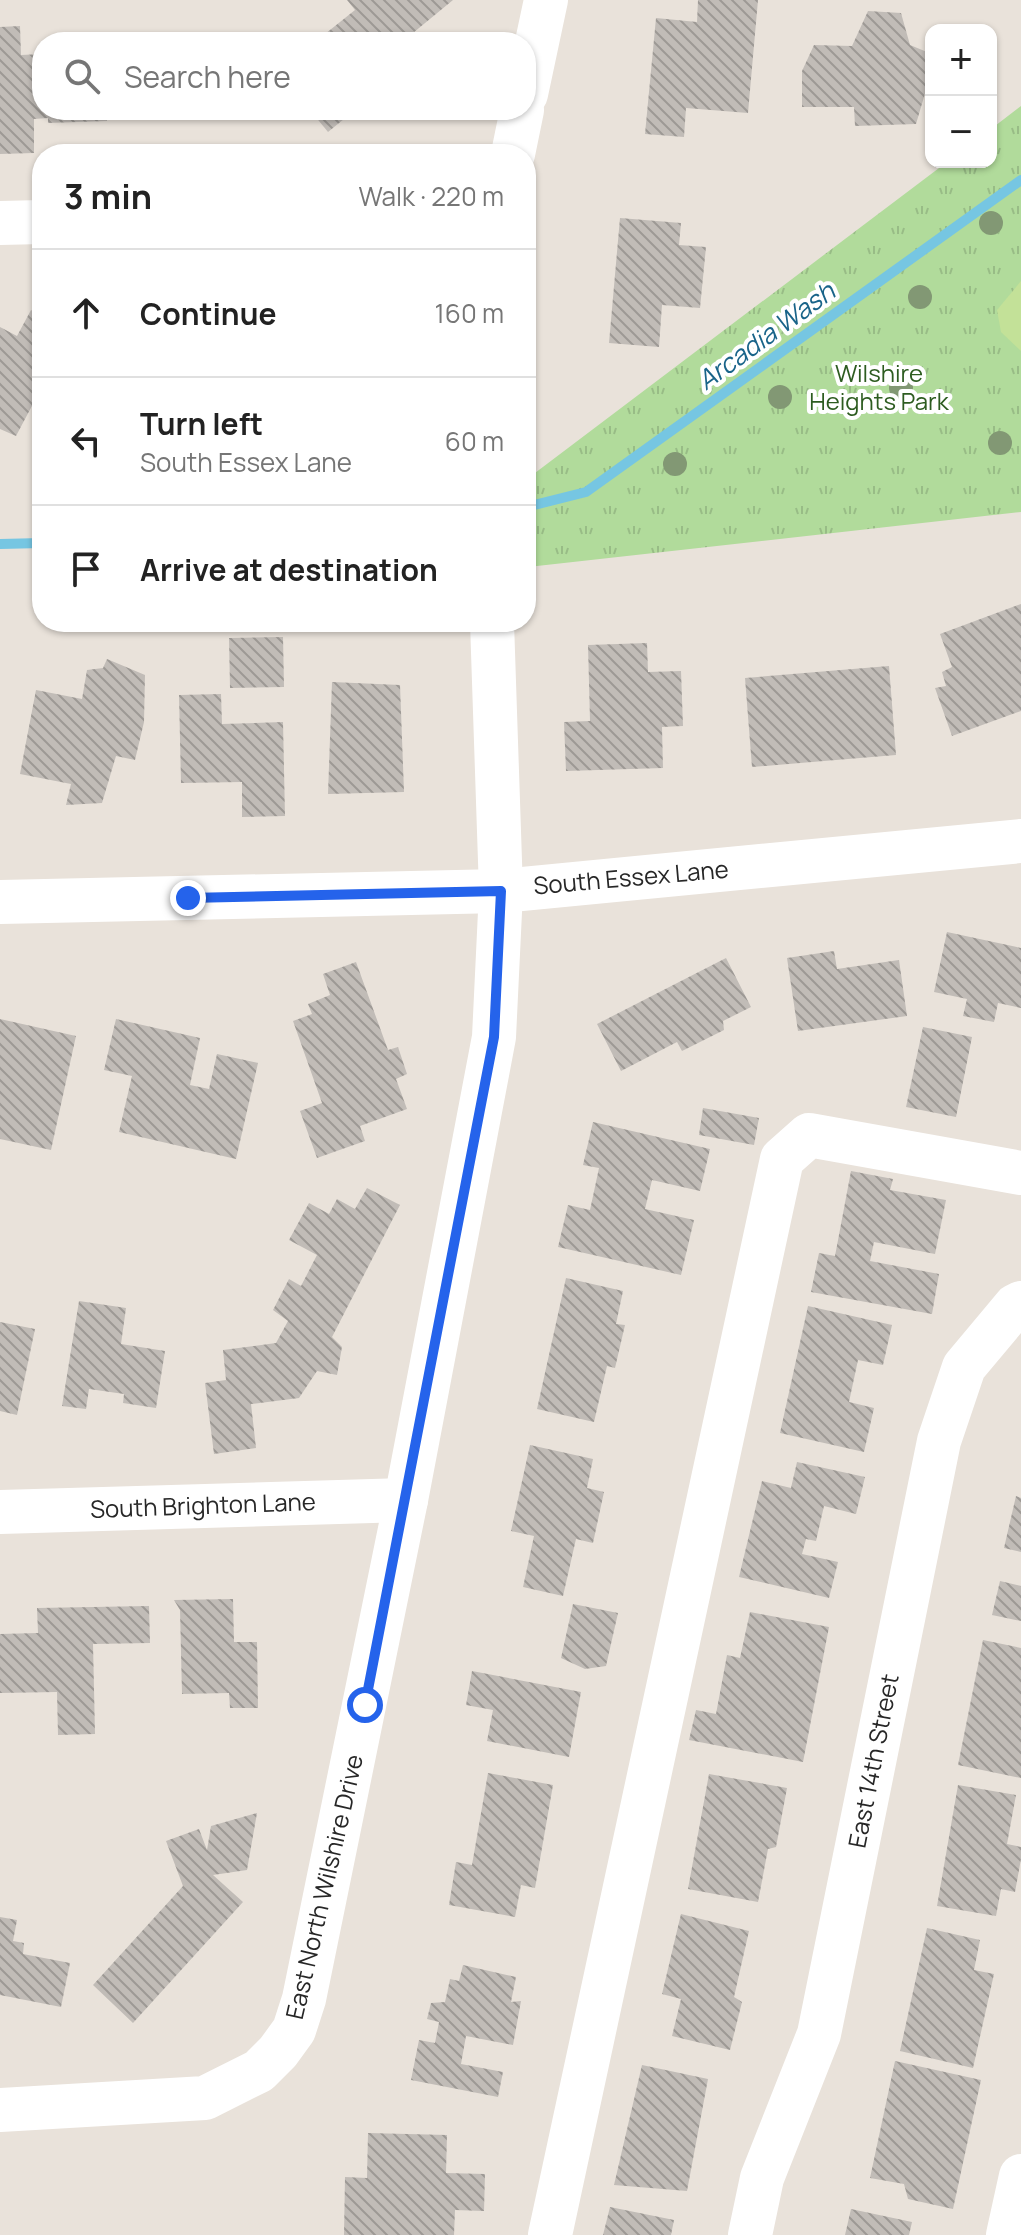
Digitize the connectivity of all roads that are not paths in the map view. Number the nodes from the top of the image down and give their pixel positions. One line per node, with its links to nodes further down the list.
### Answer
1 (546, 0): 2 (street)
2 (536, 47)
3 (520, 120): 4 (street)
4 (515, 144)
5 (32, 222): 6 (street)
6 (0, 223)
7 (492, 632): 9 (street, East North Wilshire Drive)
8 (1021, 841): 9 (street, South Essex Lane)
9 (501, 891): 10 (street, South Essex Lane); 13 (street, East North Wilshire Drive)
10 (0, 902)
11 (1021, 1173): 17 (street)
12 (1021, 1303): 18 (street, East 14th Street)
13 (406, 1500): 14 (street, South Brighton Lane); 15 (street, East North Wilshire Drive)
14 (0, 1512)
15 (0, 2110)
16 (1021, 2176): 19 (street)
17 (550, 2235)
18 (750, 2235)
19 (1008, 2235)

